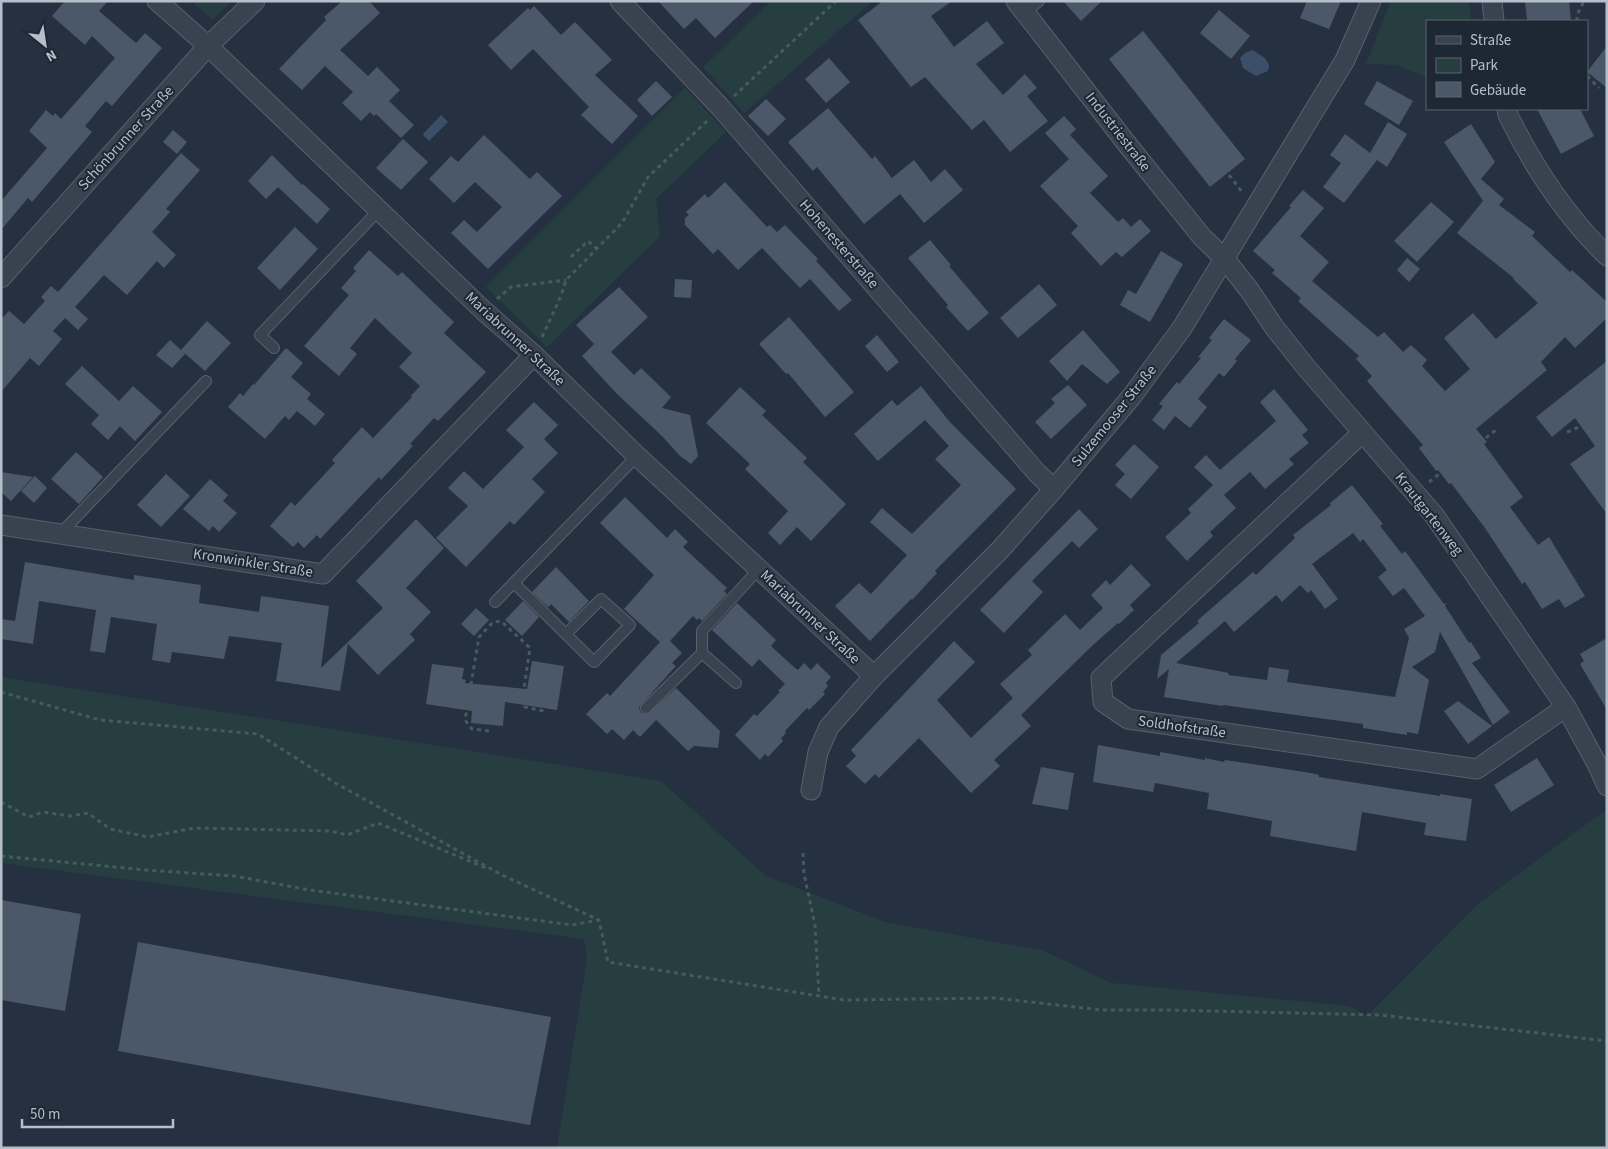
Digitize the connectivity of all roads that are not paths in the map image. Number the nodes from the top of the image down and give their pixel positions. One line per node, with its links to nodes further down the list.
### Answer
1 (157, 1): 8 (street, Mariabrunner Straße)
2 (255, 1): 8 (street, Schönbrunner Straße)
3 (620, 1): 19 (street, Hohenesterstraße)
4 (1371, 1): 12 (street, Sulzemooser Straße)
5 (1492, 1): 7 (street)
6 (1027, 5): 12 (street, Industriestraße)
7 (1494, 20)
8 (208, 46): 10 (street, Mariabrunner Straße); 13 (street, Schönbrunner Straße)
9 (1507, 110): 11 (street)
10 (379, 210): 14 (lane); 15 (street, Mariabrunner Straße)
11 (1607, 256)
12 (1225, 259): 17 (street, Krautgartenweg); 19 (street, Sulzemooser Straße)
13 (1, 278)
14 (274, 348)
15 (534, 354): 18 (street, Mariabrunner Straße); 21 (street, Kronwinkler Straße)
16 (206, 381): 21 (lane)
17 (1362, 432): 29 (street, Krautgartenweg); 29 (street, Soldhofstraße)
18 (637, 456): 22 (street, Mariabrunner Straße); 23 (lane)
19 (1054, 490): 27 (street, Sulzemooser Straße)
20 (1, 525): 21 (street, Kronwinkler Straße)
21 (60, 534)
22 (758, 570): 26 (lane); 27 (street, Mariabrunner Straße)
23 (514, 583): 24 (lane); 25 (lane)
24 (495, 602)
25 (566, 634): 25 (lane)
26 (702, 653): 28 (lane); 30 (lane)
27 (874, 676): 32 (street, Sulzemooser Straße)
28 (736, 683)
29 (1566, 707): 31 (street, Krautgartenweg)
30 (646, 708)
31 (1607, 786)
32 (811, 790)

